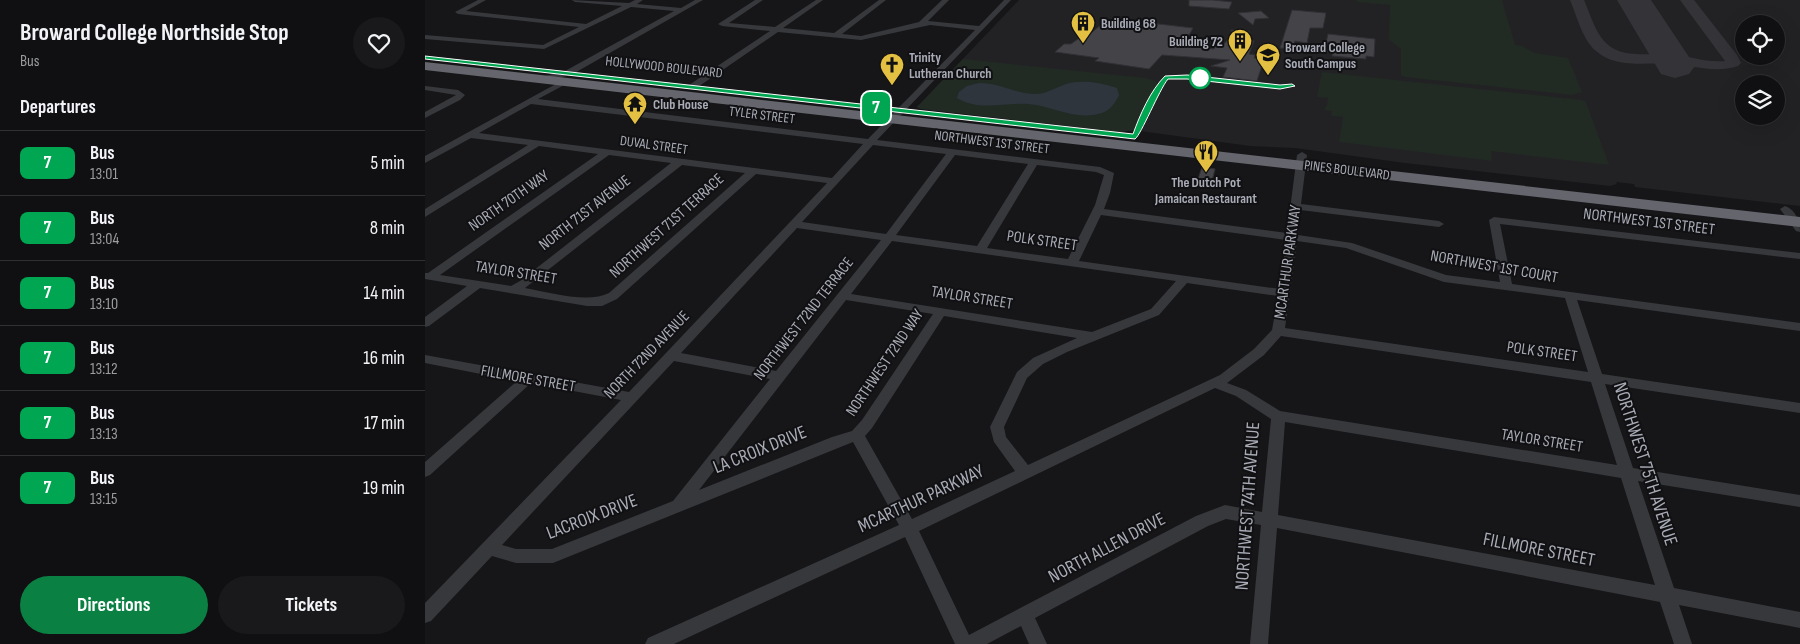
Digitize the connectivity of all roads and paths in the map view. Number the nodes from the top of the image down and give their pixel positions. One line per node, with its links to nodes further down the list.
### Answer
1 (483, 0): 13 (street)
2 (575, 0): 10 (street)
3 (640, 0): 10 (street)
4 (700, 0): 11 (street)
5 (760, 0): 15 (street)
6 (820, 0): 15 (street)
7 (883, 0): 17 (street)
8 (946, 0): 12 (street)
9 (1008, 0): 14 (street, NORTH 72ND AVENUE)
10 (630, 5): 11 (street); 13 (street)
11 (682, 10): 20 (street)
12 (921, 24): 14 (street); 17 (street)
13 (589, 26): 16 (street)
14 (981, 28): 26 (street, NORTH 72ND AVENUE)
15 (774, 31): 17 (street); 21 (street)
16 (425, 36)
17 (835, 36)
18 (425, 58): 20 (highway, HOLLYWOOD BOULEVARD)
19 (425, 66): 20 (highway, HOLLYWOOD BOULEVARD)
20 (567, 77): 21 (highway, HOLLYWOOD BOULEVARD); 24 (highway, HOLLYWOOD BOULEVARD); 25 (street)
21 (692, 87): 23 (highway, HOLLYWOOD BOULEVARD)
22 (425, 88): 27 (street)
23 (733, 91): 24 (highway); 26 (highway, HOLLYWOOD BOULEVARD)
24 (668, 93): 26 (highway, HOLLYWOOD BOULEVARD)
25 (530, 101): 28 (street); 30 (street, TYLER STREET)
26 (897, 114): 29 (highway, PINES BOULEVARD); 30 (street, NORTH 72ND AVENUE); 32 (highway, PINES BOULEVARD)
27 (425, 115)
28 (470, 135): 31 (street, DUVAL STREET); 35 (street)
29 (1135, 136): 32 (highway); 36 (highway, PINES BOULEVARD)
30 (871, 142): 34 (street, NORTHWEST 1ST STREET); 40 (street, NORTH 72ND AVENUE)
31 (538, 144): 33 (street, DUVAL STREET); 43 (street)
32 (1118, 144): 36 (highway, PINES BOULEVARD)
33 (607, 152): 37 (street, DUVAL STREET); 52 (street, NORTH 70TH WAY)
34 (952, 152): 38 (street, NORTHWEST 1ST STREET); 48 (street, NORTHWEST 72ND TERRACE)
35 (425, 160)
36 (1301, 160): 41 (street, MCARTHUR PARKWAY); 44 (highway, PINES BOULEVARD)
37 (679, 162): 39 (street, DUVAL STREET); 56 (street, NORTH 71ST AVENUE)
38 (1034, 162): 42 (street, NORTHWEST 1ST STREET); 49 (street)
39 (751, 172): 40 (street, DUVAL STREET); 60 (street, NORTHWEST 71ST TERRACE)
40 (835, 181): 45 (street, NORTH 72ND AVENUE)
41 (1295, 206): 46 (street); 47 (street, MCARTHUR PARKWAY)
42 (1096, 211): 47 (street, NORTHWEST 1ST COURT); 51 (street)
43 (425, 214)
44 (1796, 219)
45 (794, 224): 48 (street, POLK STREET); 66 (street, NORTH 72ND AVENUE)
46 (1439, 224)
47 (1292, 236): 55 (street, NORTHWEST 1ST COURT); 57 (street, MCARTHUR PARKWAY)
48 (889, 237): 49 (street, POLK STREET); 58 (street, NORTHWEST 72ND TERRACE)
49 (980, 250): 51 (street, POLK STREET)
50 (1800, 256): 55 (street, NORTHWEST 1ST STREET)
51 (1072, 263): 53 (street, POLK STREET)
52 (427, 276): 54 (street, TAYLOR STREET)
53 (1184, 279): 57 (street, POLK STREET); 65 (street)
54 (478, 284): 56 (street, TAYLOR STREET); 62 (street)
55 (1507, 287): 59 (street, NORTHWEST 1ST COURT)
56 (512, 290): 60 (street, TAYLOR STREET)
57 (1285, 293): 64 (street, MCARTHUR PARKWAY)
58 (843, 296): 61 (street, TAYLOR STREET); 69 (street, NORTHWEST 72ND TERRACE)
59 (1570, 296): 63 (street, NORTHWEST 1ST COURT); 70 (street, NORTHWEST 75TH AVENUE)
60 (602, 302)
61 (941, 311): 65 (street, TAYLOR STREET); 77 (street, NORTHWEST 72ND WAY)
62 (425, 323)
63 (1800, 327)
64 (1278, 331): 67 (street, MCARTHUR PARKWAY); 70 (street, POLK STREET)
65 (1095, 337): 80 (street)
66 (671, 356): 69 (street); 74 (street, NORTH 72ND AVENUE)
67 (1251, 358): 72 (street, MCARTHUR PARKWAY); 73 (street, MCARTHUR PARKWAY)
68 (427, 361): 71 (street, FILLMORE STREET)
69 (779, 376): 82 (street, NORTHWEST 72ND TERRACE)
70 (1596, 378): 75 (street, POLK STREET); 79 (street, NORTHWEST 75TH AVENUE)
71 (527, 379): 74 (street, FILLMORE STREET); 78 (street)
72 (1213, 385): 73 (street, NORTHWEST 74TH AVENUE); 80 (street, MCARTHUR PARKWAY)
73 (1238, 385): 76 (street, NORTHWEST 74TH AVENUE)
74 (631, 397): 85 (street, NORTH 72ND AVENUE)
75 (1800, 408)
76 (1278, 416): 79 (street, TAYLOR STREET); 83 (street, NORTHWEST 74TH AVENUE)
77 (857, 435): 82 (street, LA CROIX DRIVE); 84 (street)
78 (425, 471)
79 (1627, 472): 81 (street, TAYLOR STREET); 86 (street, NORTHWEST 75TH AVENUE)
80 (1025, 473): 84 (street, MCARTHUR PARKWAY)
81 (1800, 501)
82 (679, 504): 85 (street, LACROIX DRIVE)
83 (1271, 520): 86 (street, FILLMORE STREET); 88 (street, NORTH ALLEN DRIVE); 94 (street, NORTHWEST 74TH AVENUE)
84 (909, 528): 90 (street, MCARTHUR PARKWAY); 91 (street)
85 (489, 548): 87 (street, NORTH 72ND AVENUE)
86 (1667, 595): 89 (street, FILLMORE STREET); 95 (street, NORTHWEST 75TH AVENUE)
87 (425, 615)
88 (1025, 616): 92 (street, NORTH ALLEN DRIVE); 93 (street)
89 (1800, 620)
90 (654, 644)
91 (964, 644)
92 (969, 644)
93 (1038, 644)
94 (1259, 644)
95 (1683, 644)

